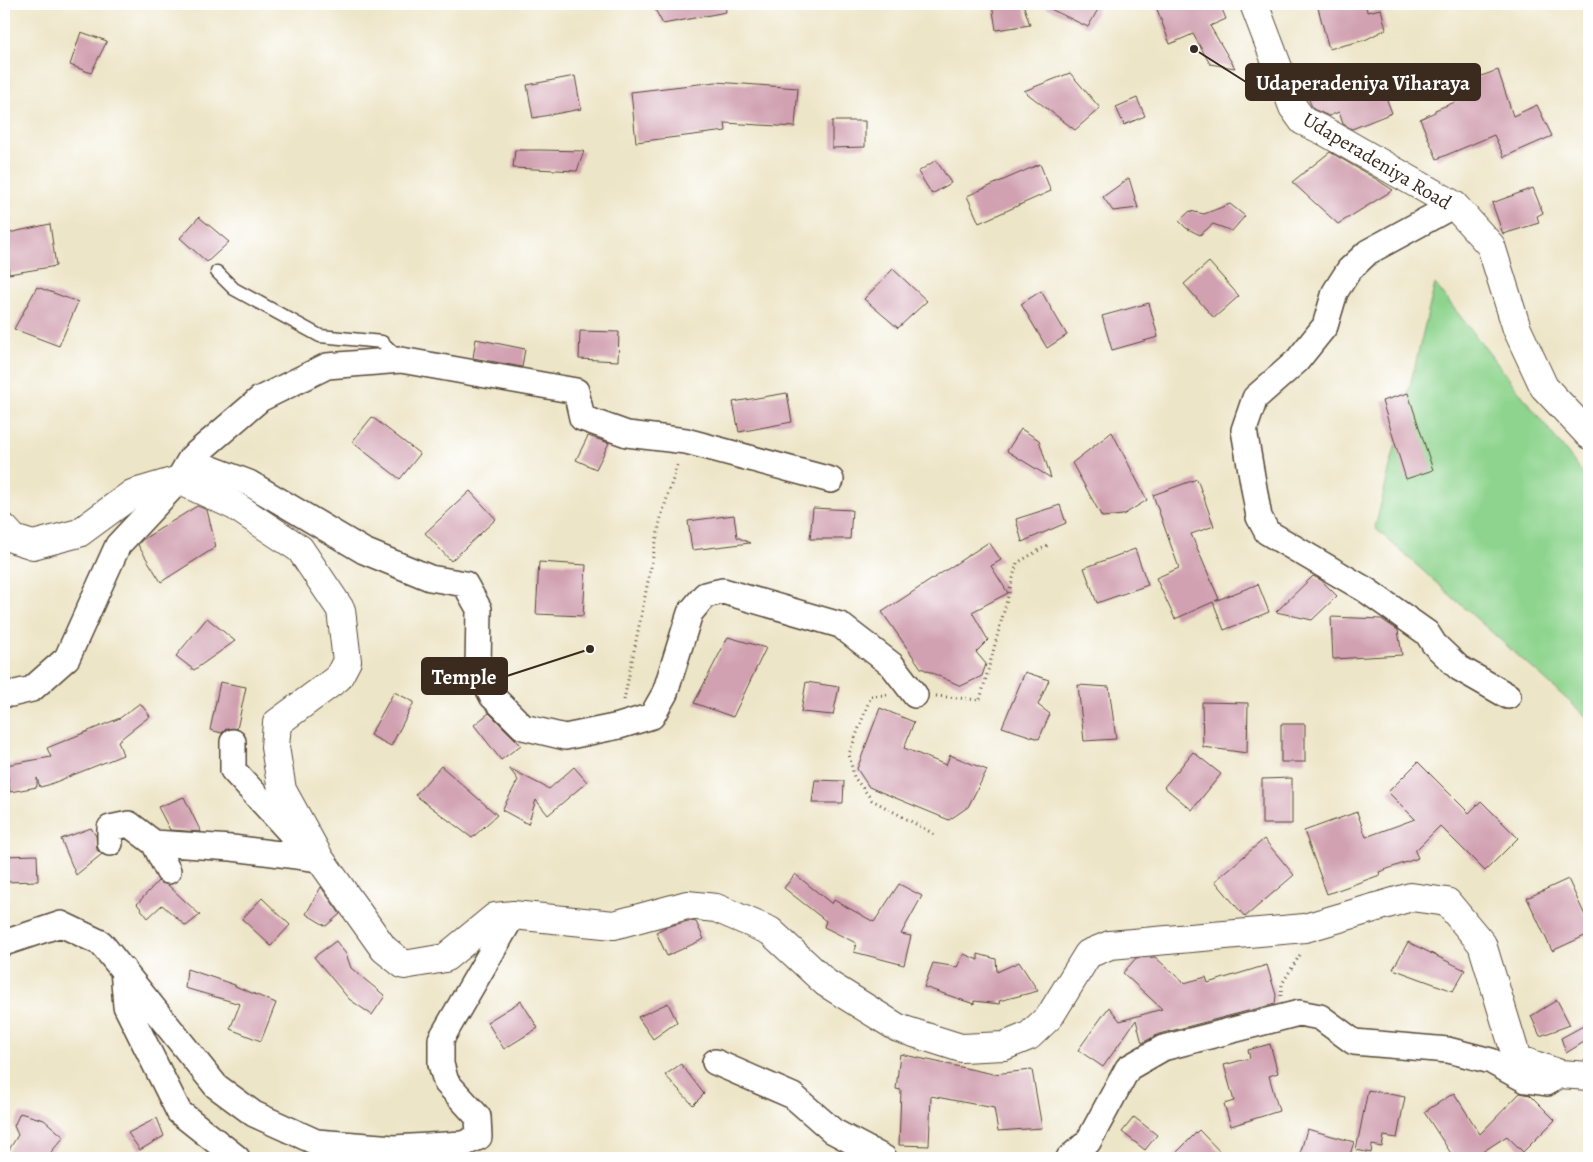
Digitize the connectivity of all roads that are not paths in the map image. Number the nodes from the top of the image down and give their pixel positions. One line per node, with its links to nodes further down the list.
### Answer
1 (1254, 4): 2 (street, Udaperadeniya Road)
2 (1454, 205): 5 (street, Udaperadeniya Road); 11 (street)
3 (217, 272): 4 (lane)
4 (401, 360): 6 (street); 7 (street)
5 (1589, 436)
6 (179, 480): 8 (street); 9 (street); 10 (street); 15 (street)
7 (831, 480)
8 (4, 528)
9 (4, 693)
10 (915, 695)
11 (1508, 696)
12 (234, 742): 15 (street)
13 (110, 843): 14 (street)
14 (154, 843): 15 (street); 16 (street)
15 (317, 859): 17 (street)
16 (168, 871)
17 (514, 915): 19 (street); 21 (street)
18 (4, 943): 19 (street)
19 (122, 969): 23 (street)
20 (715, 1062): 24 (street)
21 (1560, 1074): 22 (street); 25 (street)
22 (1589, 1076)
23 (237, 1158)
24 (884, 1158)
25 (1069, 1158)

